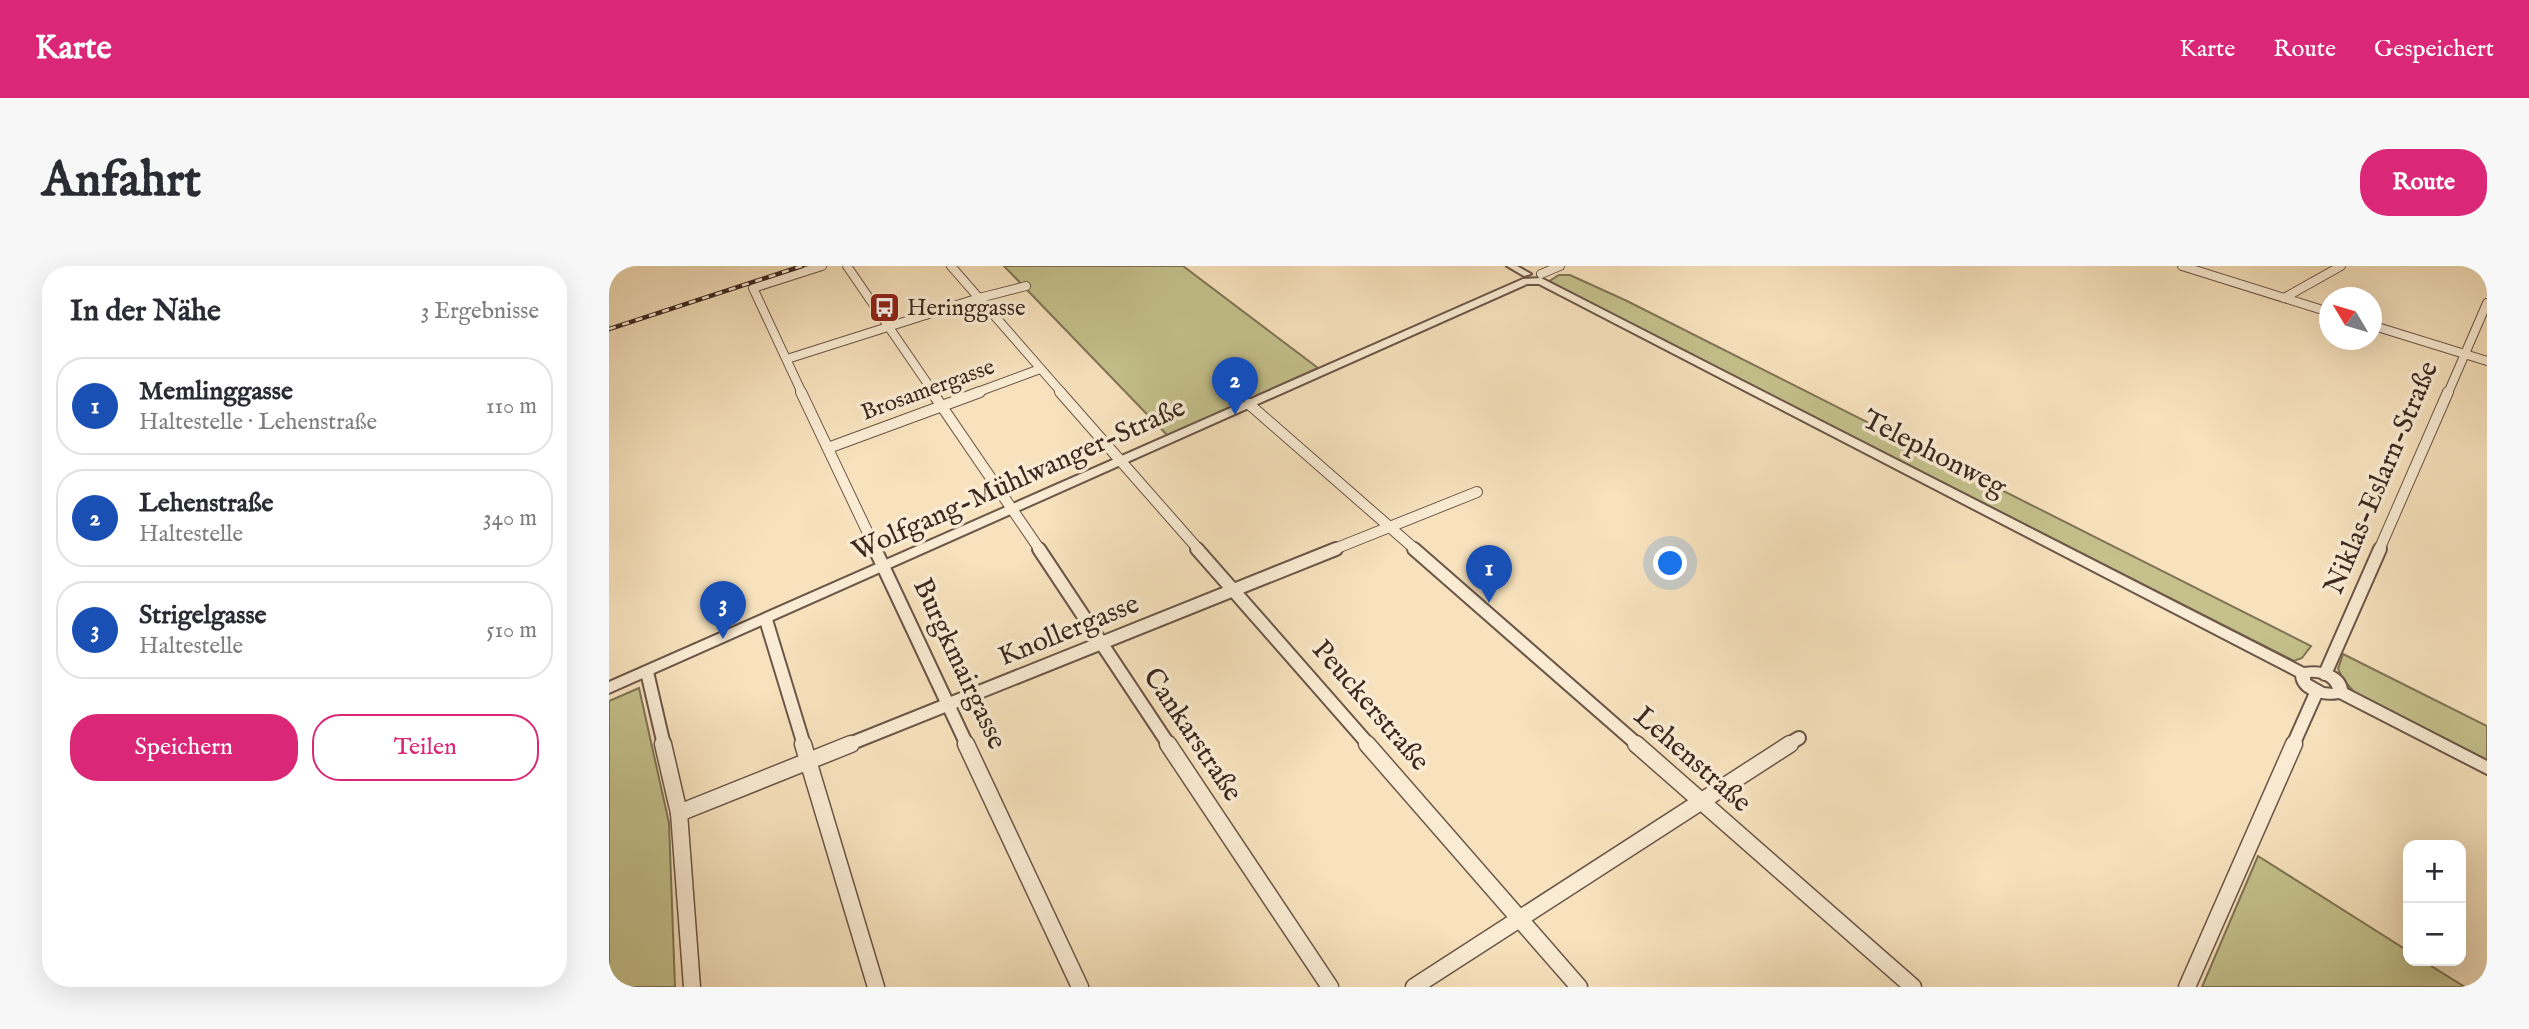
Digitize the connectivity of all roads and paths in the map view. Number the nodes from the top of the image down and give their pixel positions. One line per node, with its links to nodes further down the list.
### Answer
1 (822, 266): 18 (street, Burgkmairgasse)
2 (847, 266): 15 (street, Cankarstraße)
3 (951, 266): 11 (street, Peuckerstraße)
4 (1511, 266): 8 (street)
5 (1560, 266): 9 (street)
6 (2182, 266): 12 (street)
7 (2341, 266): 12 (street)
8 (1526, 278): 9 (street); 21 (street, Wolfgang-Mühlwanger-Straße)
9 (1541, 278): 33 (street, Telephonweg)
10 (1026, 286): 11 (street)
11 (979, 298): 15 (street); 20 (street, Peuckerstraße)
12 (2284, 298): 14 (street)
13 (2487, 303): 17 (street, Niklas-Eslarn-Straße)
14 (2319, 309)
15 (888, 327): 18 (street); 22 (street, Cankarstraße)
16 (2382, 328): 17 (street)
17 (2464, 354): 19 (street); 34 (street, Niklas-Eslarn-Straße)
18 (786, 359): 23 (street, Burgkmairgasse)
19 (2487, 361)
20 (1041, 369): 22 (street, Brosamergasse); 24 (street, Peuckerstraße)
21 (1248, 404): 24 (street, Wolfgang-Mühlwanger-Straße); 27 (street, Lehenstraße)
22 (941, 406): 23 (street, Brosamergasse); 26 (street, Cankarstraße)
23 (828, 448): 28 (street, Burgkmairgasse)
24 (1119, 462): 26 (street, Wolfgang-Mühlwanger-Straße); 29 (street, Peuckerstraße)
25 (1477, 492): 27 (street, Knollergasse)
26 (1013, 510): 28 (street, Wolfgang-Mühlwanger-Straße); 31 (street, Cankarstraße)
27 (1391, 528): 29 (street, Knollergasse); 42 (street, Lehenstraße)
28 (885, 567): 30 (street, Wolfgang-Mühlwanger-Straße); 38 (street, Burgkmairgasse)
29 (1234, 591): 31 (street, Knollergasse); 44 (street, Peuckerstraße)
30 (766, 620): 32 (street, Wolfgang-Mühlwanger-Straße); 40 (street)
31 (1102, 644): 38 (street, Knollergasse); 48 (street, Cankarstraße)
32 (647, 672): 35 (street, Wolfgang-Mühlwanger-Straße); 43 (street)
33 (2304, 674): 34 (street); 36 (street)
34 (2325, 674): 37 (street)
35 (609, 688)
36 (2317, 691): 37 (street); 52 (street)
37 (2340, 692): 41 (street)
38 (950, 706): 40 (street, Knollergasse); 47 (street, Burgkmairgasse)
39 (1799, 738): 42 (street)
40 (808, 762): 43 (street, Knollergasse); 46 (street)
41 (2487, 768)
42 (1702, 801): 44 (street); 51 (street, Lehenstraße)
43 (679, 813): 45 (street)
44 (1520, 919): 49 (street); 50 (street, Peuckerstraße)
45 (692, 987)
46 (876, 987)
47 (1080, 987)
48 (1330, 987)
49 (1414, 987)
50 (1579, 987)
51 (1913, 987)
52 (2187, 987)

